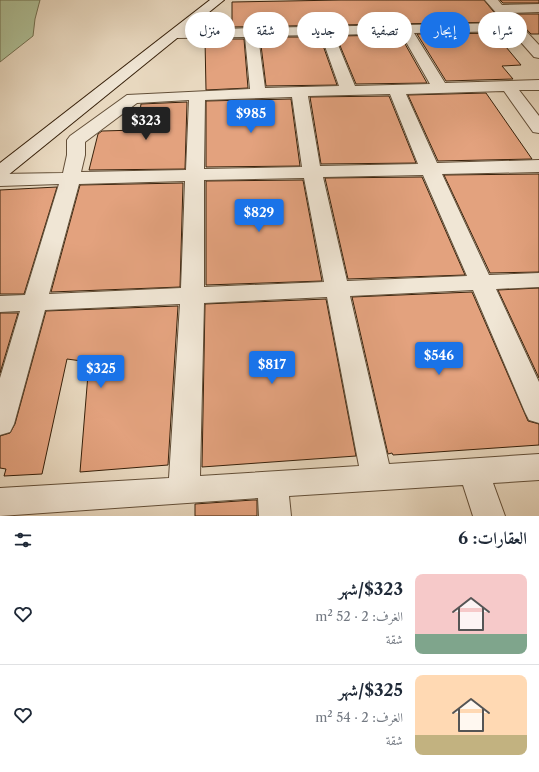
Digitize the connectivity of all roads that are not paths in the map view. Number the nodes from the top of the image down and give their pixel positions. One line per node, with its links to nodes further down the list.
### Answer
1 (218, 0): 7 (street)
2 (495, 5): 3 (street)
3 (539, 8)
4 (478, 28): 5 (street)
5 (412, 29)
6 (243, 32): 7 (street)
7 (177, 34): 24 (street)
8 (532, 40): 12 (street)
9 (412, 41): 15 (street)
10 (253, 48): 19 (street)
11 (333, 48): 17 (street)
12 (539, 54)
13 (539, 86): 14 (street)
14 (509, 87): 15 (street); 21 (street)
15 (440, 88): 16 (street)
16 (396, 89): 17 (street); 23 (street)
17 (349, 91): 18 (street)
18 (299, 92): 19 (street); 25 (street)
19 (258, 93): 20 (street)
20 (197, 95): 26 (street); 27 (street)
21 (539, 128)
22 (539, 166): 23 (street)
23 (430, 169): 25 (street); 30 (street)
24 (0, 172)
25 (312, 172): 26 (street); 31 (street)
26 (195, 174): 27 (street); 32 (street)
27 (71, 177): 28 (street); 33 (street)
28 (0, 180)
29 (539, 280): 30 (street)
30 (481, 283): 31 (street); 35 (street)
31 (336, 288): 32 (street); 39 (street)
32 (192, 296): 33 (street); 41 (street)
33 (35, 303): 34 (street); 36 (street)
34 (0, 304)
35 (539, 412)
36 (0, 424)
37 (539, 467): 38 (street)
38 (474, 471): 39 (street); 45 (street)
39 (377, 478): 40 (street)
40 (272, 486): 41 (street); 44 (street)
41 (184, 490): 43 (street)
42 (0, 502): 43 (street)
43 (46, 508)
44 (275, 516)
45 (489, 516)

